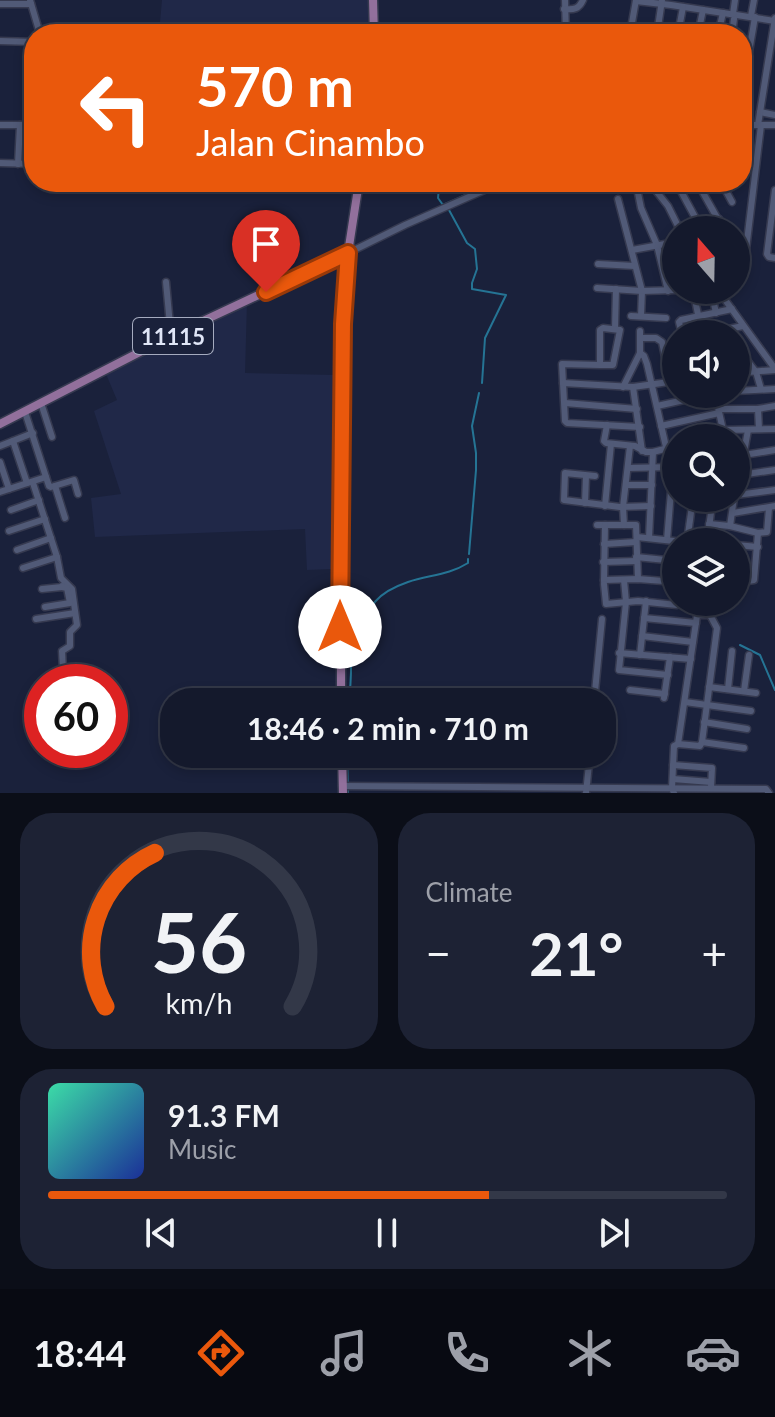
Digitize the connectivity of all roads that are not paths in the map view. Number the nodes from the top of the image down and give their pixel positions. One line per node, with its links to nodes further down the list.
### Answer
1 (373, 0): 20 (main road)
2 (565, 0): 12 (street)
3 (583, 0): 12 (street)
4 (713, 0): 14 (street)
5 (735, 0): 16 (street)
6 (754, 0): 17 (street)
7 (636, 1): 9 (street); 22 (street)
8 (30, 2): 10 (street); 19 (street)
9 (662, 2): 11 (street); 23 (street)
10 (0, 4)
11 (683, 7): 13 (street); 24 (street)
12 (564, 9): 21 (street)
13 (702, 11): 14 (street); 25 (street)
14 (711, 11): 15 (street)
15 (723, 13): 16 (street); 26 (street)
16 (733, 16): 17 (street); 27 (street)
17 (753, 17): 18 (street); 28 (street)
18 (775, 19): 29 (street)
19 (37, 24)
20 (374, 24)
21 (565, 24)
22 (632, 24)
23 (659, 24)
24 (680, 24)
25 (700, 24)
26 (720, 24)
27 (733, 24)
28 (752, 25)
29 (774, 32): 32 (street)
30 (0, 41): 31 (street)
31 (24, 42)
32 (772, 55): 33 (street)
33 (766, 75): 34 (street); 35 (street)
34 (775, 77)
35 (760, 112): 36 (street); 40 (street)
36 (775, 115)
37 (0, 125): 38 (street)
38 (20, 125): 39 (street); 44 (street)
39 (24, 125)
40 (760, 125): 41 (street); 42 (street); 60 (street)
41 (775, 125)
42 (752, 126)
43 (0, 163): 44 (street)
44 (18, 164): 45 (street)
45 (24, 164)
46 (775, 190): 55 (street)
47 (357, 192): 65 (main road)
48 (480, 192): 65 (street)
49 (657, 192): 57 (street)
50 (682, 192): 58 (street)
51 (703, 192): 59 (street)
52 (728, 192): 56 (street)
53 (638, 193): 63 (street)
54 (618, 199): 64 (street)
55 (774, 200): 61 (street)
56 (732, 202)
57 (673, 216)
58 (695, 216)
59 (717, 216)
60 (750, 216)
61 (773, 228): 66 (street)
62 (662, 244): 63 (street)
63 (657, 245): 64 (street); 67 (street)
64 (632, 250): 69 (street)
65 (348, 253): 89 (main road, 11115); 220 (main road)
66 (775, 258)
67 (662, 260)
68 (598, 264): 69 (street)
69 (635, 266): 74 (street)
70 (166, 282): 89 (street)
71 (597, 288): 72 (street)
72 (616, 289): 74 (street); 87 (street)
73 (662, 290): 74 (street)
74 (642, 291): 81 (street)
75 (696, 304): 82 (street)
76 (714, 304): 79 (street)
77 (728, 304): 78 (street)
78 (732, 309): 79 (street); 86 (street)
79 (716, 313): 82 (street)
80 (631, 316): 81 (street)
81 (641, 316): 83 (street)
82 (698, 316): 84 (street); 85 (street)
83 (666, 318)
84 (684, 320)
85 (699, 320)
86 (739, 320)
87 (615, 328): 93 (street); 93 (street)
88 (750, 335): 95 (street)
89 (171, 336): 107 (main road, 11115)
90 (662, 342): 91 (street)
91 (640, 353): 101 (street); 102 (street)
92 (574, 364): 93 (street); 98 (street); 99 (street)
93 (600, 365)
94 (750, 365): 97 (street)
95 (775, 369): 97 (street)
96 (750, 372): 97 (street)
97 (756, 372): 104 (street)
98 (563, 383): 99 (street); 108 (street)
99 (573, 384): 102 (street)
100 (662, 384): 101 (street)
101 (651, 385): 103 (street); 110 (street)
102 (623, 387): 103 (street)
103 (633, 387): 113 (street)
104 (761, 389): 105 (street); 106 (street)
105 (775, 389)
106 (750, 390)
107 (41, 403): 116 (main road, 11115); 127 (street)
108 (565, 403): 113 (street); 119 (street)
109 (662, 405): 110 (street)
110 (657, 406): 120 (street)
111 (775, 406): 114 (street)
112 (718, 408): 115 (street)
113 (637, 409): 121 (street)
114 (758, 409): 115 (street); 122 (street)
115 (719, 411): 118 (street); 120 (street)
116 (25, 412): 117 (main road, 11115); 126 (street)
117 (0, 424)
118 (721, 424)
119 (607, 425): 121 (street); 129 (street)
120 (661, 426): 124 (street)
121 (640, 427): 134 (street)
122 (759, 429): 123 (street); 125 (street)
123 (775, 429)
124 (662, 430)
125 (750, 430)
126 (33, 433): 128 (street); 147 (street)
127 (52, 437)
128 (13, 441): 130 (street); 148 (street)
129 (611, 444): 131 (street); 159 (street)
130 (0, 446)
131 (630, 446): 134 (street); 138 (street)
132 (662, 449): 135 (street)
133 (775, 450): 136 (street)
134 (642, 451): 135 (street)
135 (653, 452): 139 (street)
136 (750, 454)
137 (0, 462): 152 (street)
138 (628, 468): 139 (street); 149 (street)
139 (653, 468): 140 (street); 150 (street)
140 (662, 468)
141 (775, 470): 144 (street)
142 (555, 473): 143 (street)
143 (565, 473): 145 (street); 158 (street)
144 (750, 474)
145 (586, 476): 146 (street); 158 (street)
146 (595, 476)
147 (46, 477): 148 (street); 151 (street)
148 (30, 483): 152 (street); 157 (street)
149 (626, 485): 150 (street); 161 (street)
150 (652, 485): 160 (street)
151 (55, 486): 155 (street); 166 (street)
152 (9, 489): 154 (street)
153 (775, 490): 156 (street)
154 (0, 492)
155 (78, 494)
156 (750, 494)
157 (39, 500): 163 (street); 167 (street)
158 (585, 503): 159 (street)
159 (605, 506): 161 (street)
160 (651, 506): 161 (street); 175 (street)
161 (623, 507): 169 (street)
162 (772, 507): 165 (street); 173 (street)
163 (11, 510)
164 (711, 512): 168 (street)
165 (733, 513): 170 (street)
166 (65, 518)
167 (45, 519): 172 (street); 174 (street)
168 (709, 524): 170 (street); 171 (street)
169 (624, 525): 176 (street); 178 (street)
170 (730, 526): 173 (street)
171 (709, 528)
172 (9, 531)
173 (758, 533): 180 (street)
174 (51, 538): 181 (street); 182 (street)
175 (649, 538): 176 (street); 177 (street)
176 (636, 539): 178 (street); 183 (street)
177 (662, 539)
178 (604, 544): 185 (street)
179 (750, 547): 180 (street)
180 (758, 547): 191 (street)
181 (17, 550)
182 (57, 557): 186 (street); 187 (street)
183 (636, 559): 184 (street); 185 (street); 188 (street)
184 (662, 560)
185 (603, 562): 192 (street)
186 (23, 568)
187 (61, 578): 193 (street); 199 (street)
188 (638, 579): 189 (street); 190 (street)
189 (624, 580): 192 (street); 196 (street)
190 (662, 581)
191 (750, 581)
192 (604, 582): 196 (street)
193 (62, 587): 194 (street); 198 (street)
194 (42, 589)
195 (646, 601): 196 (street); 197 (street); 204 (street)
196 (626, 602): 212 (street)
197 (662, 602)
198 (45, 607)
199 (75, 613): 205 (street); 217 (street)
200 (676, 616): 208 (street)
201 (697, 616): 207 (street)
202 (707, 616): 207 (street)
203 (711, 616): 219 (street)
204 (644, 618): 208 (street); 209 (street)
205 (36, 619)
206 (602, 619): 221 (street)
207 (697, 619): 208 (street); 210 (street)
208 (675, 621)
209 (642, 636): 210 (street); 213 (street)
210 (693, 642): 216 (street)
211 (732, 651): 222 (street)
212 (619, 653): 213 (street); 218 (street)
213 (640, 655): 215 (street)
214 (749, 655): 224 (street)
215 (670, 657): 216 (street); 218 (street)
216 (691, 659): 226 (street)
217 (63, 664)
218 (668, 675): 223 (street)
219 (709, 687): 222 (street); 227 (street)
220 (341, 688)
221 (595, 688)
222 (728, 689): 224 (street)
223 (630, 690)
224 (744, 691): 225 (street)
225 (756, 693)
226 (685, 702): 227 (street); 232 (street)
227 (707, 704): 228 (street); 229 (street)
228 (751, 711)
229 (704, 722): 230 (street); 231 (street)
230 (747, 729)
231 (702, 742): 232 (street); 233 (street)
232 (678, 744): 234 (street)
233 (744, 748)
234 (673, 765): 237 (street); 238 (street)
235 (343, 768): 239 (main road)
236 (589, 768): 240 (street)
237 (673, 779): 238 (street); 241 (street)
238 (711, 785): 241 (street); 242 (street)
239 (345, 788): 240 (street)
240 (587, 790): 241 (street)
241 (673, 791)
242 (769, 793)

